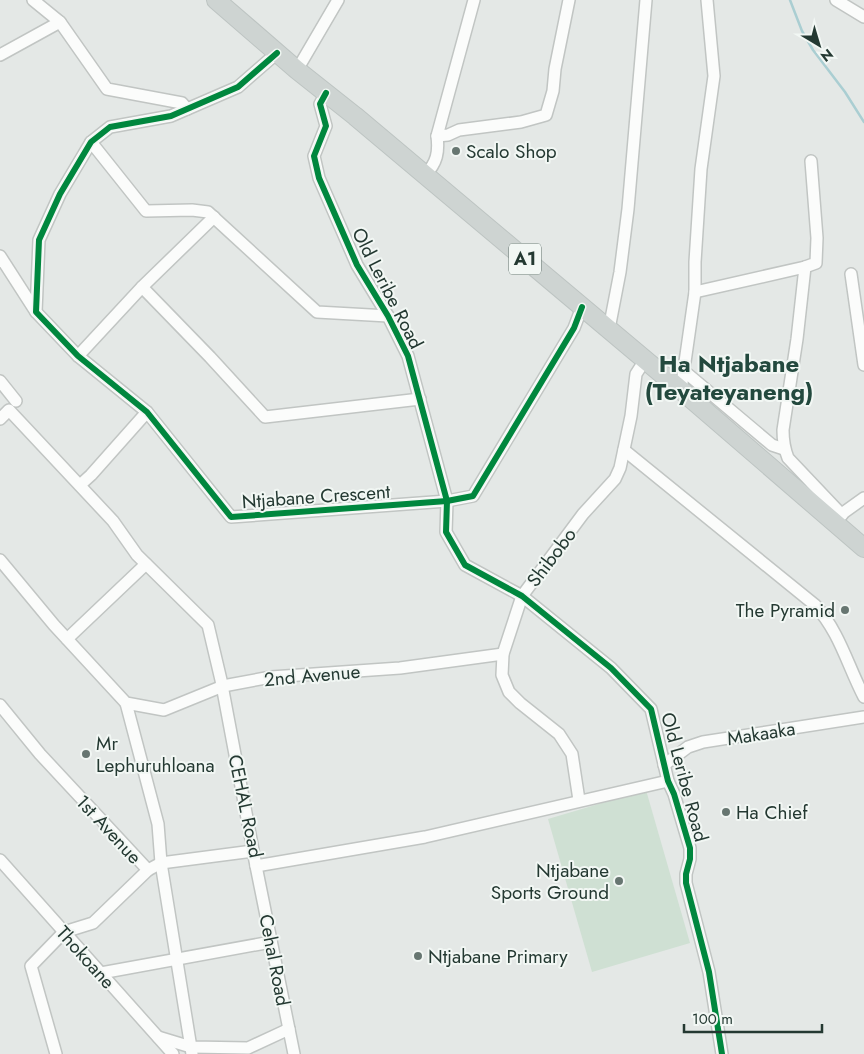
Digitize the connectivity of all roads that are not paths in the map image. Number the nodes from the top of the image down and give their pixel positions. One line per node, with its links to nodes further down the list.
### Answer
1 (33, 0): 10 (street)
2 (216, 0): 11 (main road, A1)
3 (338, 0): 13 (street)
4 (474, 0): 16 (street)
5 (569, 0): 16 (street)
6 (646, 0): 29 (street)
7 (707, 0): 25 (street)
8 (836, 0): 9 (street)
9 (864, 17)
10 (60, 22): 12 (street); 15 (street)
11 (277, 53): 13 (main road, A1); 15 (street)
12 (0, 55)
13 (297, 70): 14 (main road, A1)
14 (326, 93): 19 (main road, A1); 28 (street, Old Leribe Road)
15 (187, 109): 17 (street)
16 (437, 136): 19 (street)
17 (91, 142): 20 (street); 27 (street)
18 (811, 161): 22 (street)
19 (425, 175): 26 (main road, A1)
20 (214, 217): 24 (street); 28 (street)
21 (0, 256): 27 (street, Ntjabane Crescent)
22 (804, 267): 25 (street); 40 (street)
23 (850, 274): 32 (street)
24 (142, 287): 30 (street); 36 (street)
25 (695, 292): 33 (street)
26 (582, 307): 29 (main road, A1); 44 (street, Ntjabane Crescent)
27 (36, 312): 30 (street, Ntjabane Crescent)
28 (388, 316): 36 (street, Old Leribe Road)
29 (610, 330): 31 (main road, A1)
30 (78, 356): 38 (street, Ntjabane Crescent)
31 (644, 360): 35 (main road, A1); 41 (street, Shibobo)
32 (864, 366)
33 (684, 371): 35 (street); 40 (street)
34 (0, 381): 37 (street, CEHAL Road)
35 (681, 390): 45 (main road, A1)
36 (420, 399): 44 (street, Old Leribe Road)
37 (12, 406): 39 (street); 42 (street, CEHAL Road)
38 (147, 412): 42 (street); 44 (street, Ntjabane Crescent)
39 (0, 419)
40 (784, 449): 45 (street)
41 (624, 450): 49 (street, Shibobo); 53 (street)
42 (80, 485): 48 (street, CEHAL Road)
43 (864, 498): 45 (street)
44 (446, 501): 49 (street, Old Leribe Road)
45 (837, 518): 46 (main road, A1)
46 (864, 548)
47 (0, 560): 50 (street)
48 (146, 564): 50 (street); 52 (street, CEHAL Road)
49 (522, 596): 51 (street, Shibobo); 57 (street, Old Leribe Road)
50 (67, 639): 54 (street)
51 (502, 654): 52 (street, 2nd Avenue); 59 (street, Shibobo)
52 (223, 686): 54 (street, 2nd Avenue); 60 (street, CEHAL Road)
53 (864, 696)
54 (126, 704): 62 (street)
55 (0, 705): 64 (street, 1st Avenue)
56 (864, 716): 57 (street, Makaaka)
57 (664, 764): 58 (street, Old Leribe Road)
58 (668, 781): 59 (street, CEHAL Road); 75 (street, Old Leribe Road)
59 (579, 800): 63 (street, CEHAL Road)
60 (253, 851): 62 (street, 1st Avenue); 63 (street, CEHAL Road)
61 (0, 860): 65 (street, Thokoane)
62 (161, 863): 64 (street, 1st Avenue); 67 (street)
63 (256, 866): 66 (street, Cehal Road)
64 (148, 870): 65 (street)
65 (64, 932): 68 (street, Thokoane); 72 (street)
66 (271, 942): 67 (street); 69 (street, Cehal Road)
67 (176, 959): 68 (street); 71 (street)
68 (101, 973): 70 (street, Thokoane)
69 (289, 1029): 71 (street); 74 (street, Cehal Road)
70 (158, 1037): 71 (street); 73 (street, Thokoane)
71 (192, 1050)
72 (56, 1054)
73 (173, 1054)
74 (294, 1054)
75 (722, 1054)

